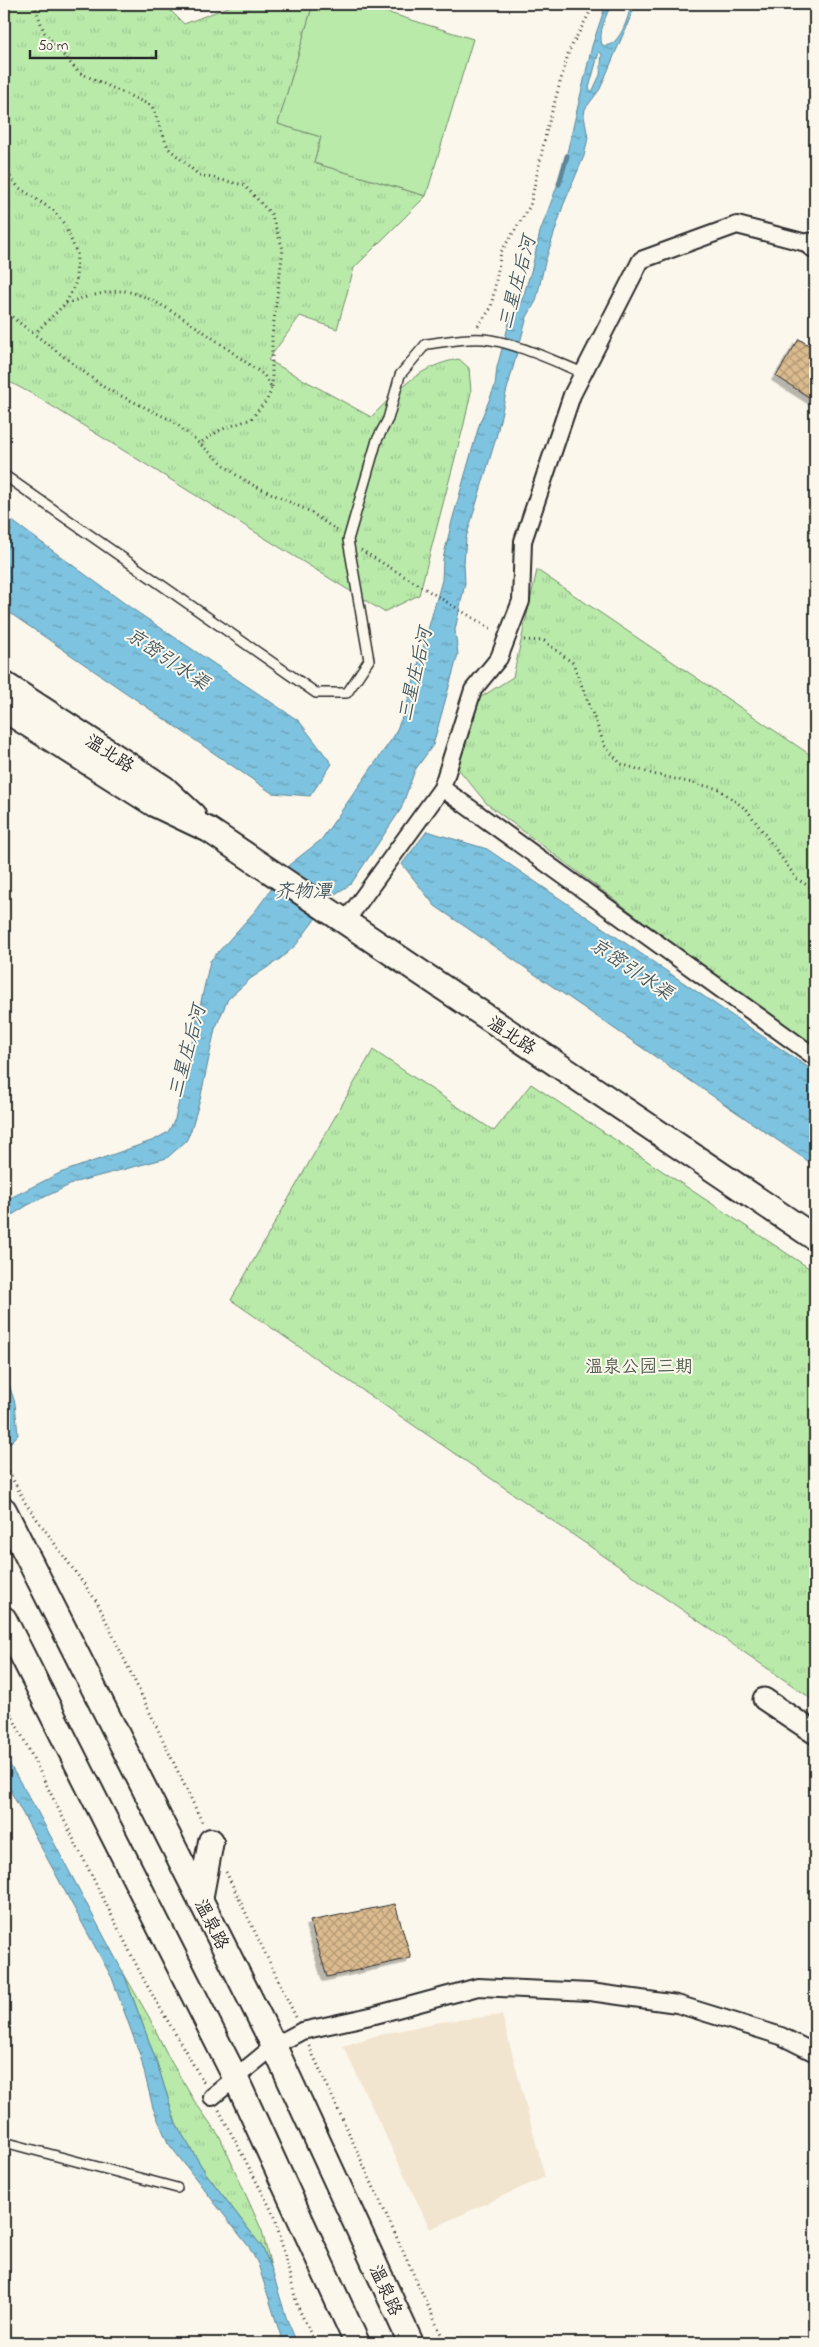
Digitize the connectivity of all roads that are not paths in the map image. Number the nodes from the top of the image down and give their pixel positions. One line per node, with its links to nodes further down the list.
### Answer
1 (813, 245): 2 (street)
2 (583, 373): 3 (lane); 6 (street)
3 (4, 476)
4 (4, 684): 7 (main road, 温北路)
5 (4, 709): 7 (main road, 温北路)
6 (442, 788): 8 (street); 9 (street)
7 (209, 830): 8 (main road, 温北路)
8 (336, 916): 10 (main road, 温北路)
9 (815, 1057)
10 (815, 1238)
11 (11, 1509): 17 (main road, 温泉路)
12 (4, 1619): 13 (main road)
13 (9, 1645): 20 (main road)
14 (764, 1699): 15 (street)
15 (815, 1733)
16 (211, 1841): 17 (main road)
17 (200, 1900): 18 (main road, 温泉路)
18 (274, 2046): 19 (street); 20 (street); 25 (main road, 温泉路)
19 (815, 2053)
20 (236, 2079): 21 (street); 24 (main road)
21 (212, 2097)
22 (4, 2142): 23 (lane)
23 (177, 2188)
24 (357, 2343)
25 (411, 2343)

